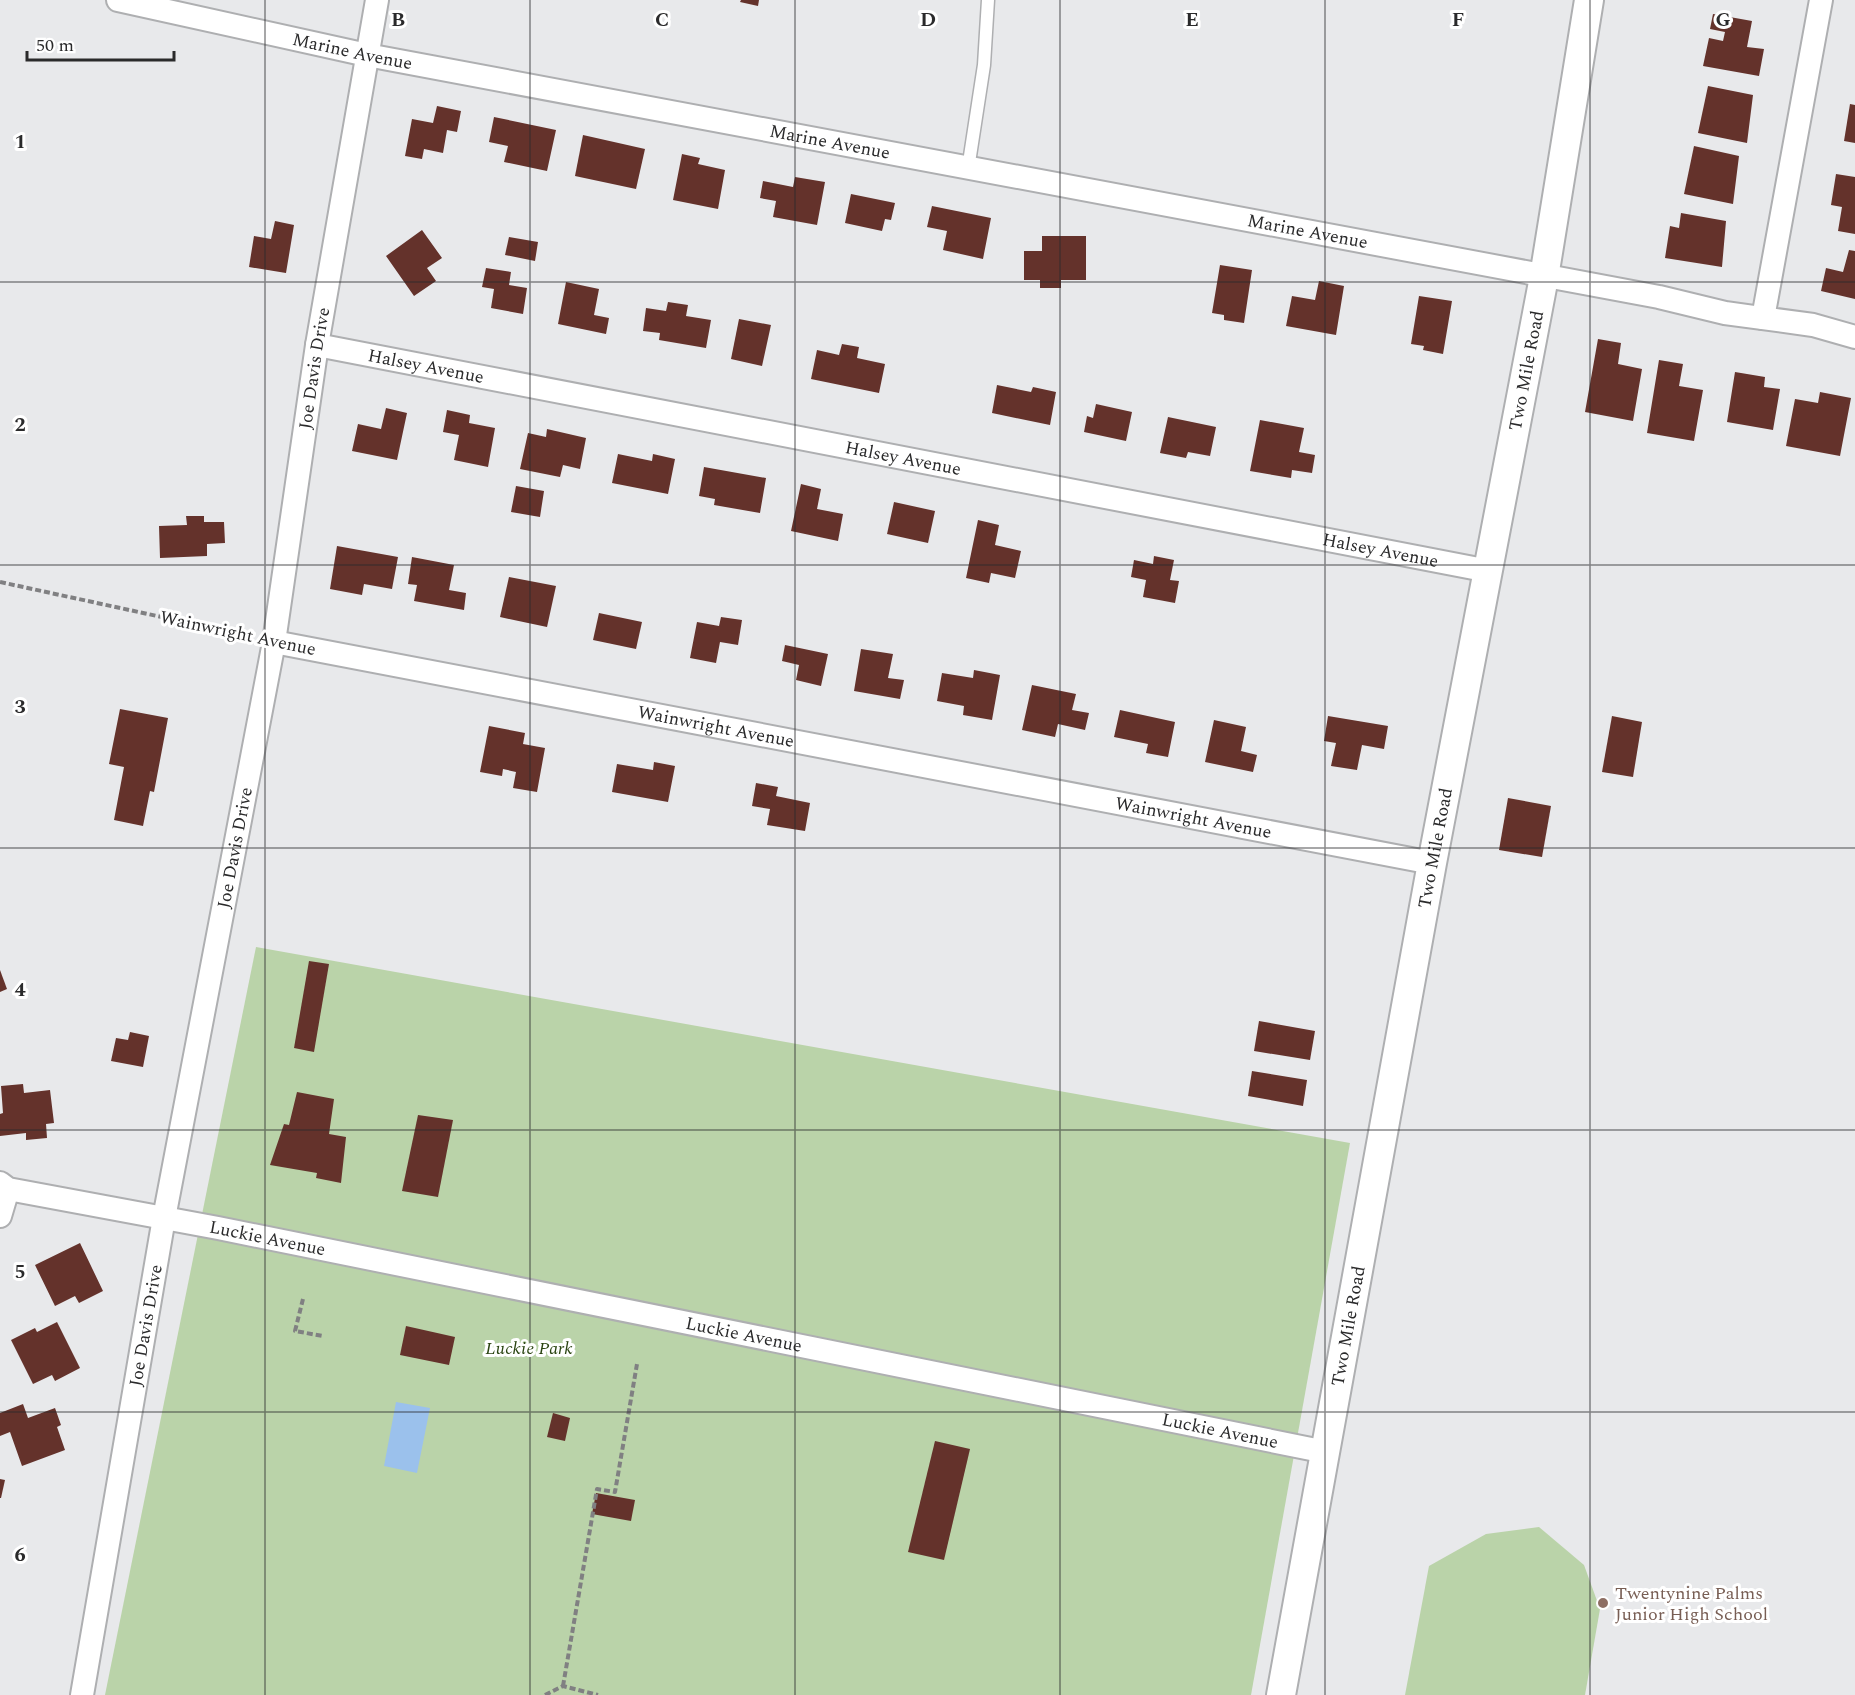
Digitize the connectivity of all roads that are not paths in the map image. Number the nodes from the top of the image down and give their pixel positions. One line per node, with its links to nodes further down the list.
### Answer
1 (118, 0): 6 (street, Marine Avenue)
2 (377, 0): 6 (street, Joe Davis Drive)
3 (988, 0): 7 (lane)
4 (1589, 0): 8 (street, Two Mile Road)
5 (1821, 0): 9 (street)
6 (367, 55): 7 (street, Marine Avenue); 11 (street, Joe Davis Drive)
7 (968, 169): 8 (street, Marine Avenue)
8 (1544, 277): 9 (street, Marine Avenue); 12 (street, Two Mile Road)
9 (1763, 318): 10 (street, Marine Avenue)
10 (1855, 337)
11 (316, 345): 12 (street, Halsey Avenue); 13 (street, Joe Davis Drive)
12 (1489, 571): 14 (street, Two Mile Road)
13 (274, 642): 14 (street, Wainwright Avenue); 17 (street, Joe Davis Drive)
14 (1432, 863): 18 (street, Two Mile Road)
15 (4, 1186): 16 (street); 17 (street, Luckie Avenue)
16 (0, 1216)
17 (164, 1218): 18 (street, Luckie Avenue); 19 (street, Joe Davis Drive)
18 (1326, 1452): 20 (street, Two Mile Road)
19 (82, 1695)
20 (1281, 1695)

